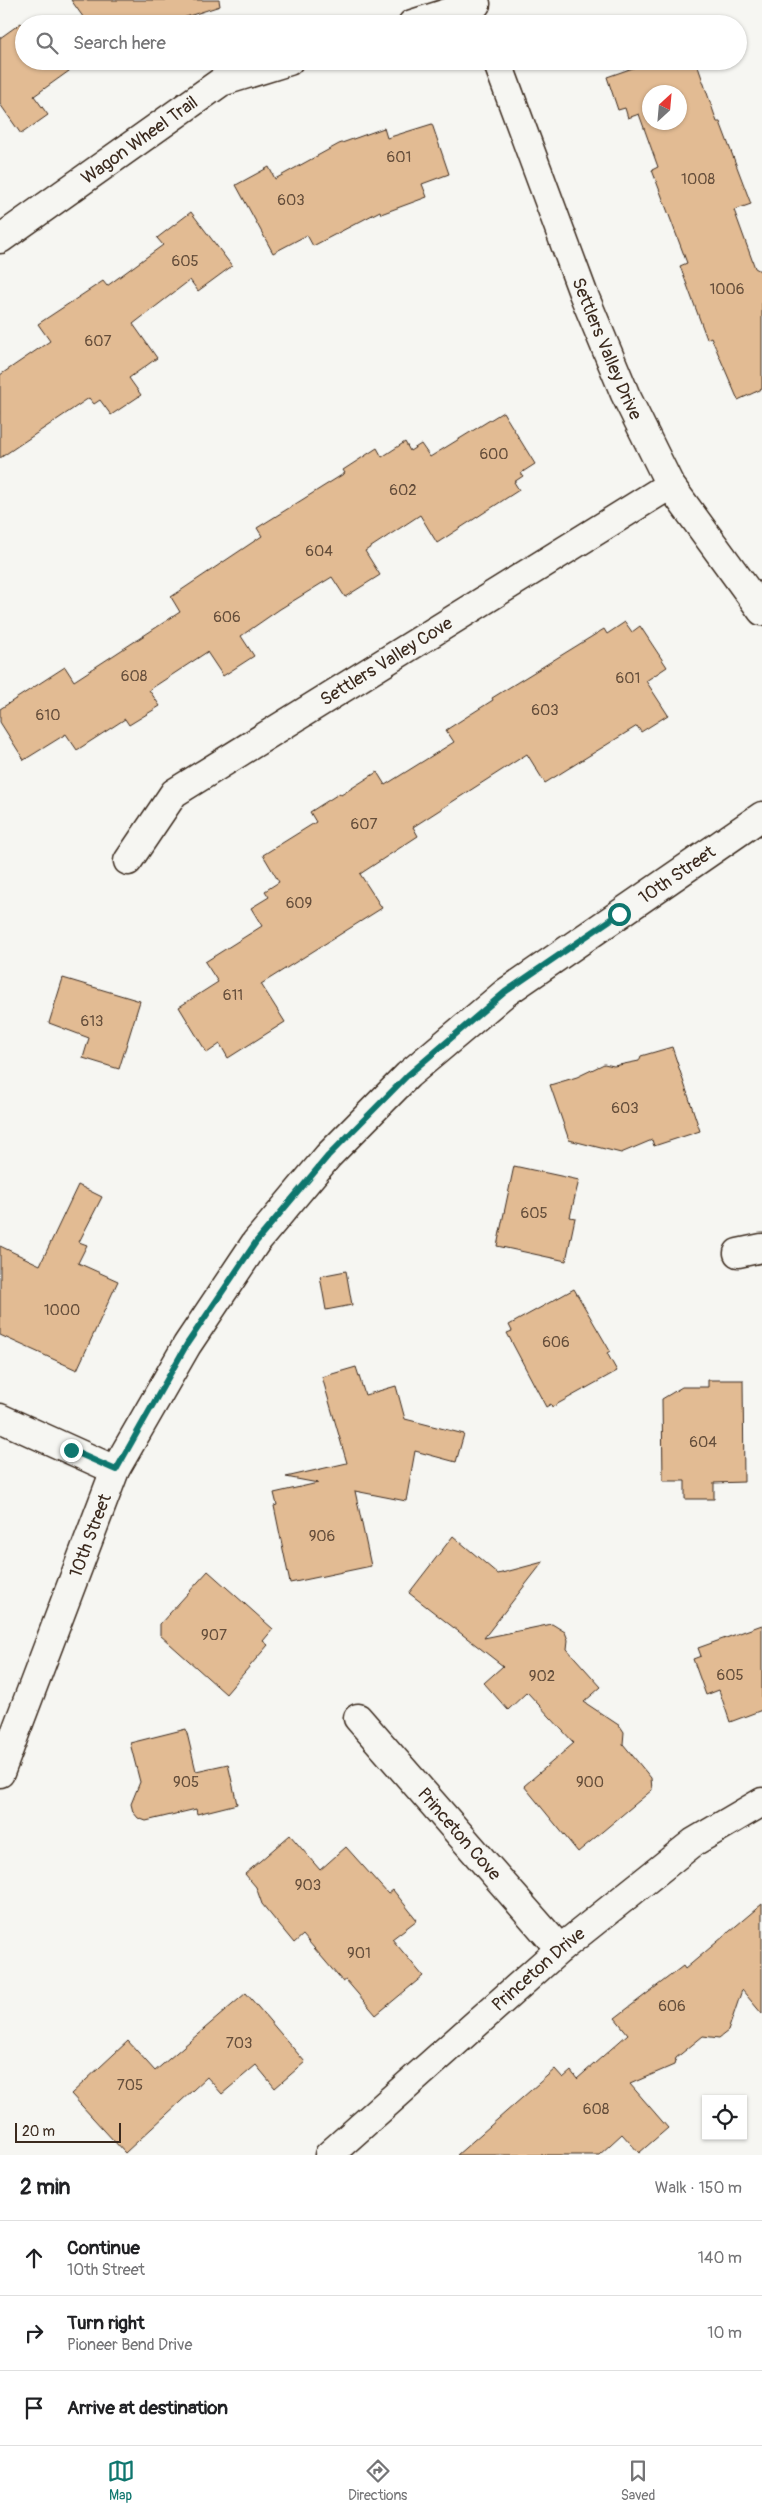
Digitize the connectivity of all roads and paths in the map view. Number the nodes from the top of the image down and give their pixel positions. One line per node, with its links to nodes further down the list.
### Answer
1 (478, 9): 2 (street)
2 (452, 15)
3 (260, 70): 5 (street, Wagon Wheel Trail)
4 (500, 70): 6 (street, Settlers Valley Drive)
5 (0, 239)
6 (670, 485): 7 (street, Settlers Valley Drive); 9 (street, Settlers Valley Cove)
7 (762, 611)
8 (762, 816): 11 (street, 10th Street)
9 (128, 861)
10 (0, 1418): 11 (street)
11 (116, 1470): 13 (street, 10th Street)
12 (358, 1718): 15 (street, Princeton Cove)
13 (0, 1773)
14 (762, 1802): 15 (street, Princeton Drive)
15 (560, 1949): 16 (street, Princeton Drive)
16 (329, 2155)

